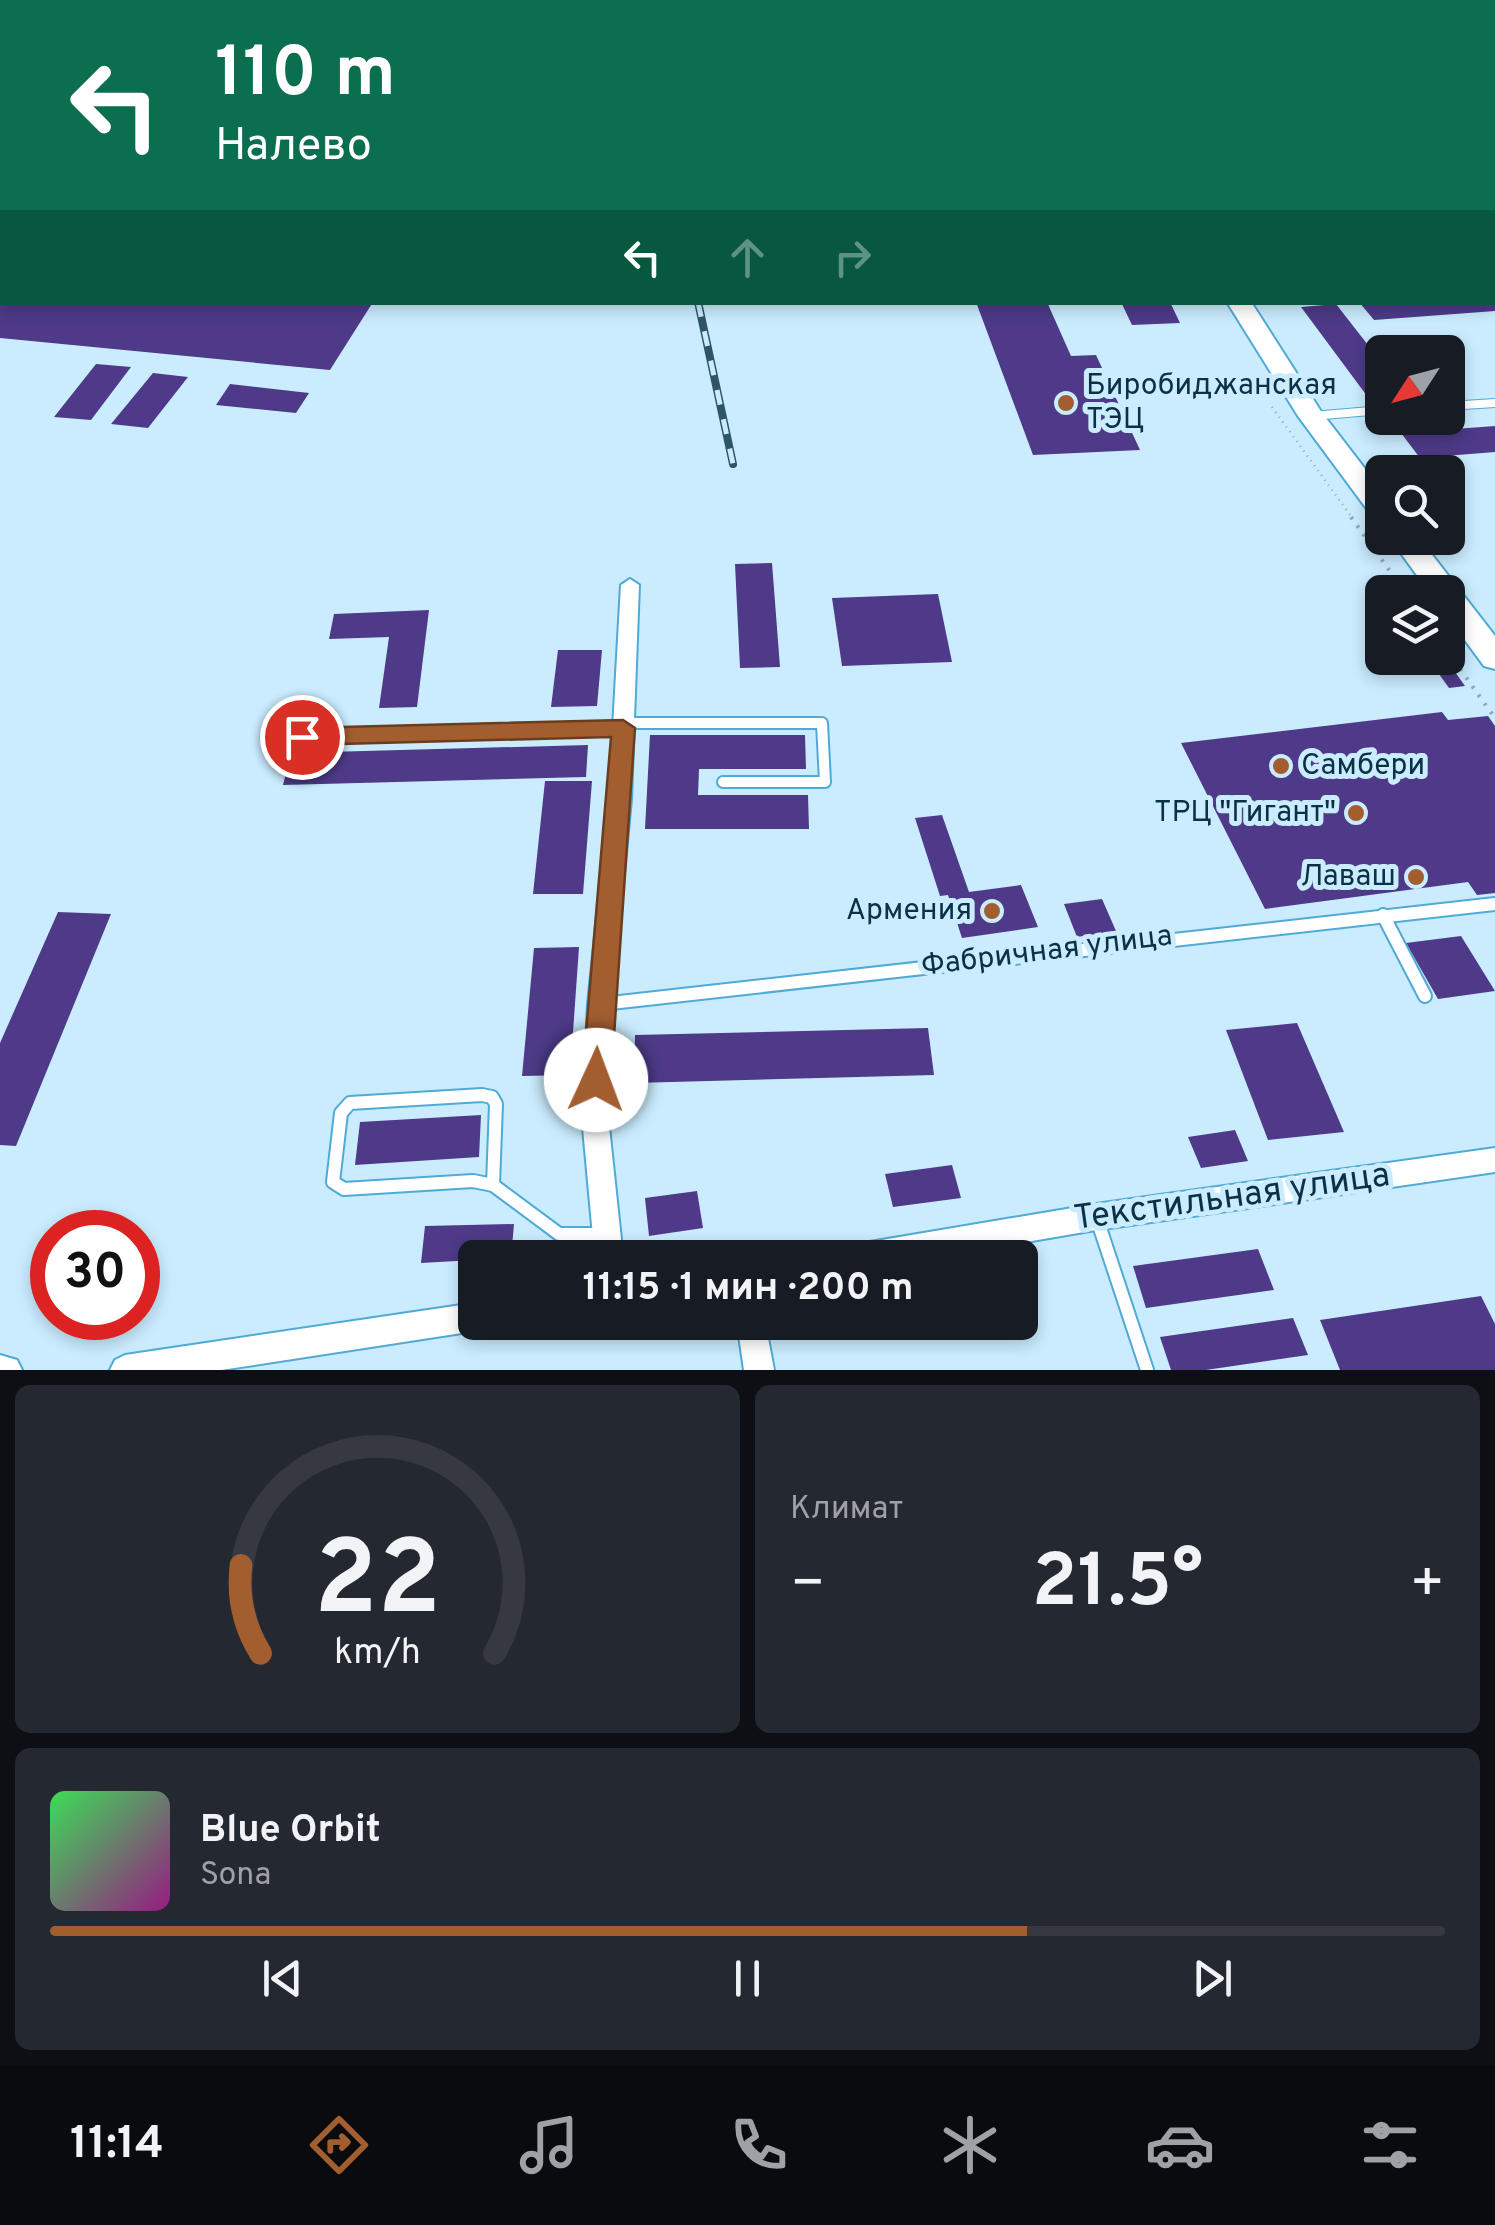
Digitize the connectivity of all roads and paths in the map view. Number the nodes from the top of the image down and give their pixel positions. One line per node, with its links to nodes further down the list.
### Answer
1 (1241, 305): 6 (main road)
2 (1495, 403): 3 (lane)
3 (1465, 405)
4 (1272, 407): 8 (path)
5 (1365, 411): 6 (lane)
6 (1311, 416): 7 (main road)
7 (1365, 487)
8 (1393, 575)
9 (630, 586): 14 (street)
10 (1465, 619): 11 (main road)
11 (1495, 658)
12 (1464, 675): 13 (path)
13 (1495, 718)
14 (623, 726): 15 (lane); 16 (lane); 20 (street)
15 (302, 737)
16 (723, 782)
17 (1495, 904): 18 (lane, Фабричная улица)
18 (1382, 916): 19 (lane); 20 (lane, Фабричная улица)
19 (1426, 996)
20 (600, 1004): 25 (street)
21 (1495, 1160): 23 (street, Текстильная улица)
22 (493, 1185): 22 (lane); 24 (lane)
23 (1096, 1217): 26 (street, Текстильная улица); 31 (lane)
24 (583, 1240)
25 (607, 1240)
26 (959, 1240)
27 (458, 1320): 29 (street)
28 (754, 1340): 30 (street)
29 (125, 1370)
30 (759, 1370)
31 (1147, 1370)

